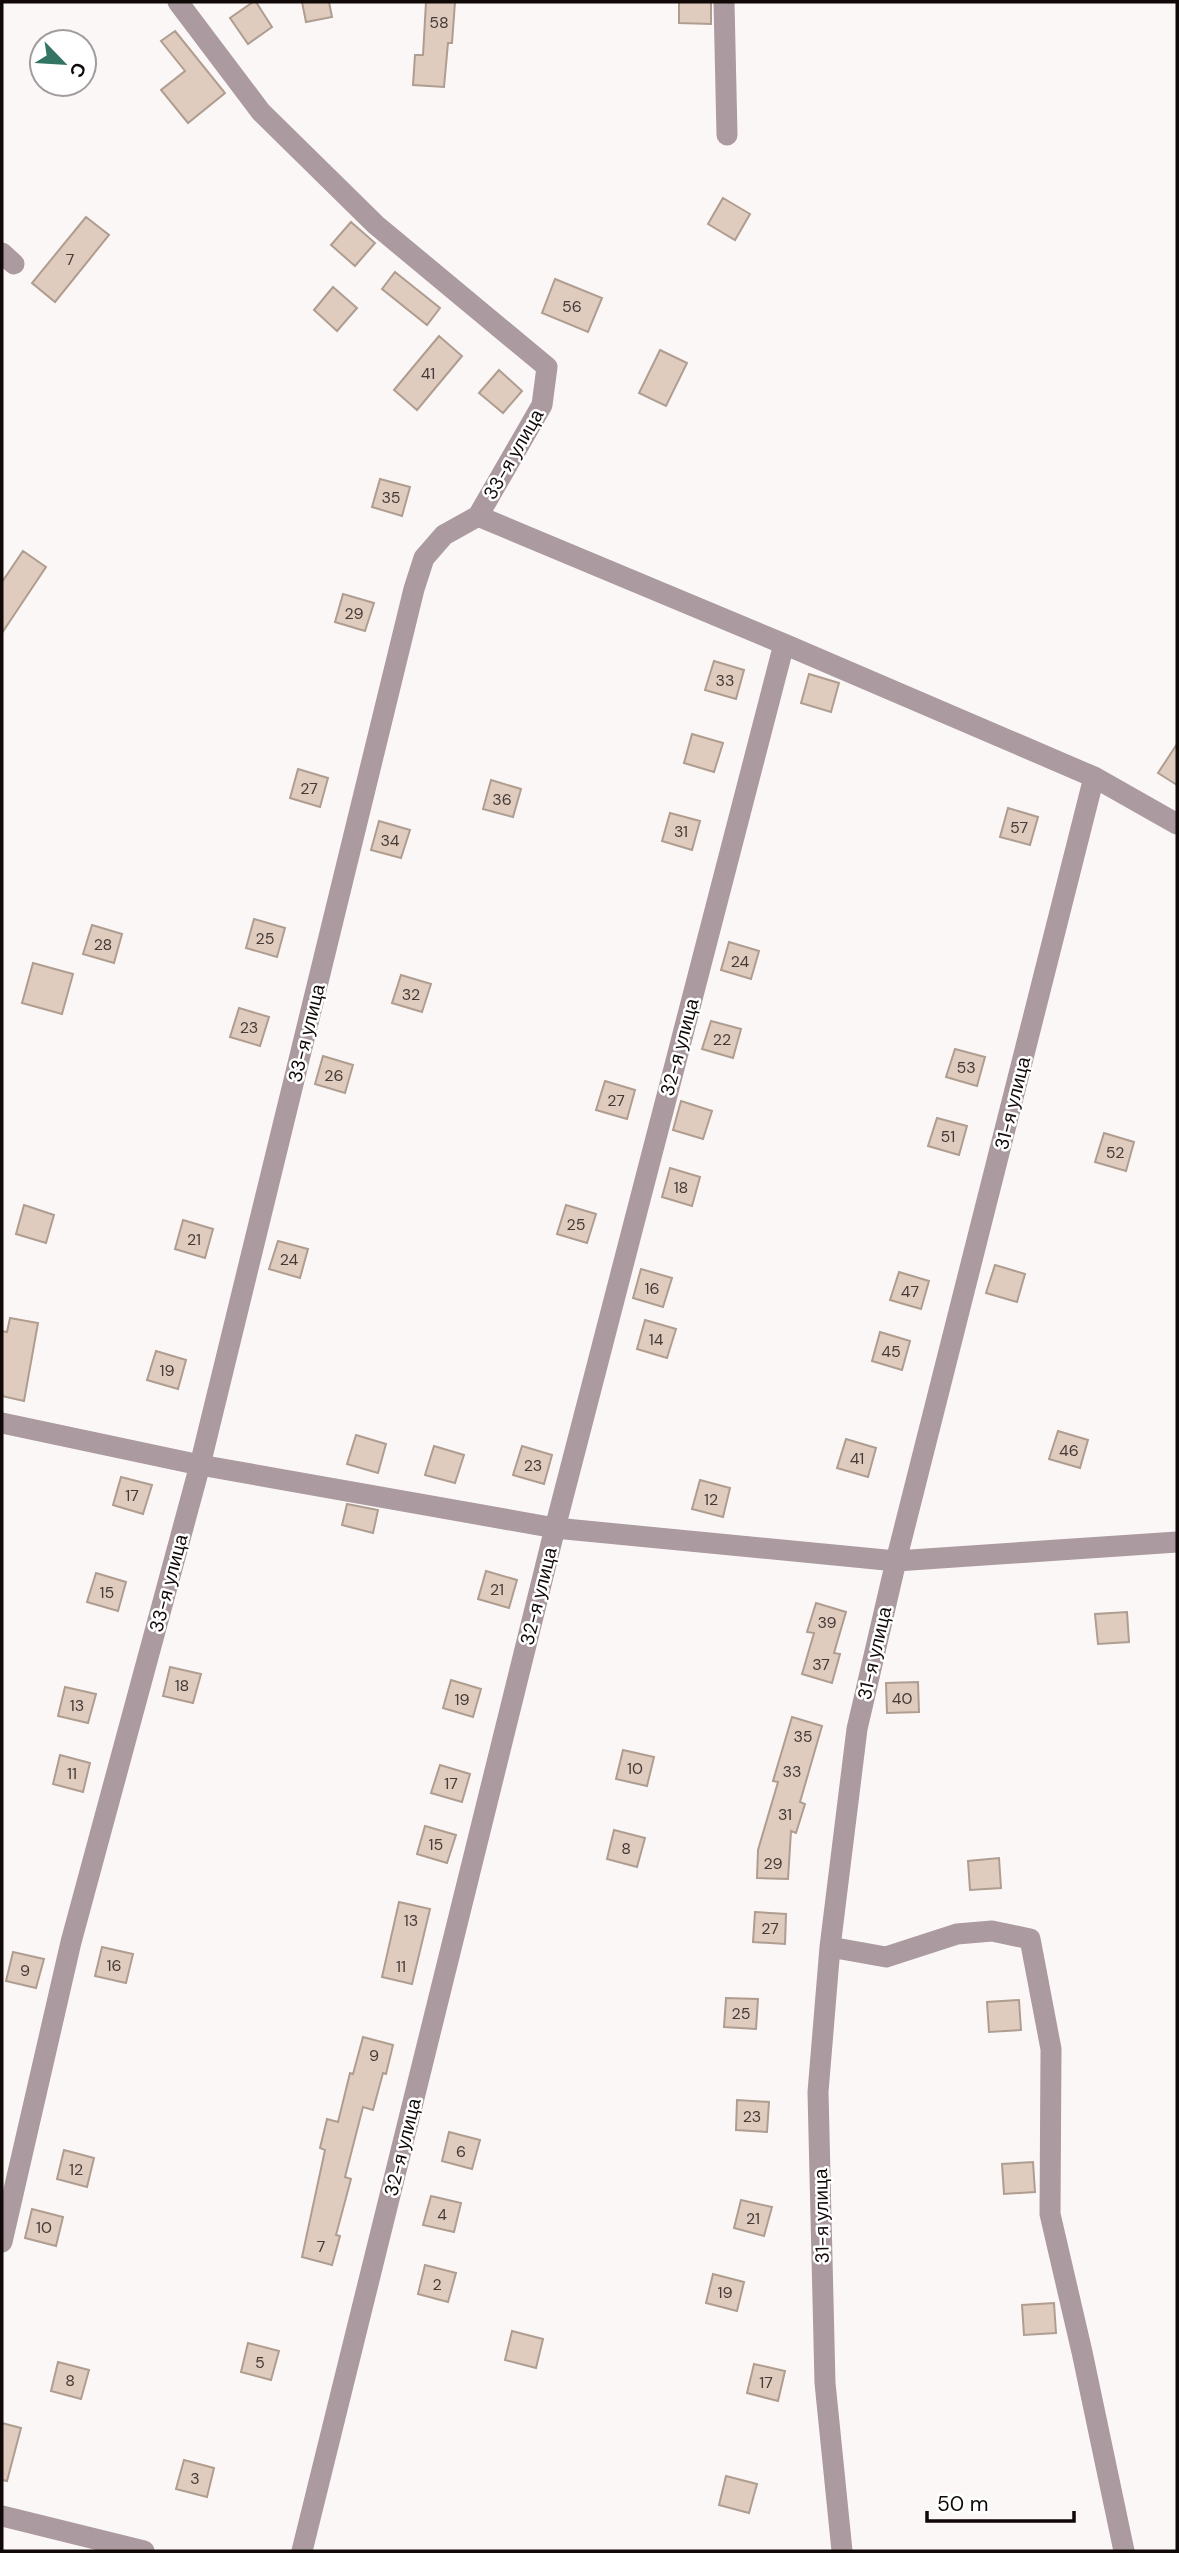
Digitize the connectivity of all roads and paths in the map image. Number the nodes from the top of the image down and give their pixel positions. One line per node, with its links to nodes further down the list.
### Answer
1 (178, 2): 4 (street, 33-я улица)
2 (724, 2): 3 (street)
3 (727, 135)
4 (478, 516): 5 (street); 9 (street, 33-я улица)
5 (784, 643): 6 (street); 10 (street, 32-я улица)
6 (1094, 778): 7 (street); 12 (street, 31-я улица)
7 (1177, 824)
8 (2, 1423): 9 (street)
9 (200, 1465): 10 (street); 14 (street, 33-я улица)
10 (555, 1528): 12 (street); 17 (street, 32-я улица)
11 (1177, 1542): 12 (street)
12 (896, 1561): 13 (street, 31-я улица)
13 (830, 1947): 18 (street, 31-я улица); 19 (street)
14 (2, 2242)
15 (2, 2516): 16 (street)
16 (144, 2551)
17 (302, 2551)
18 (842, 2551)
19 (1124, 2551)

